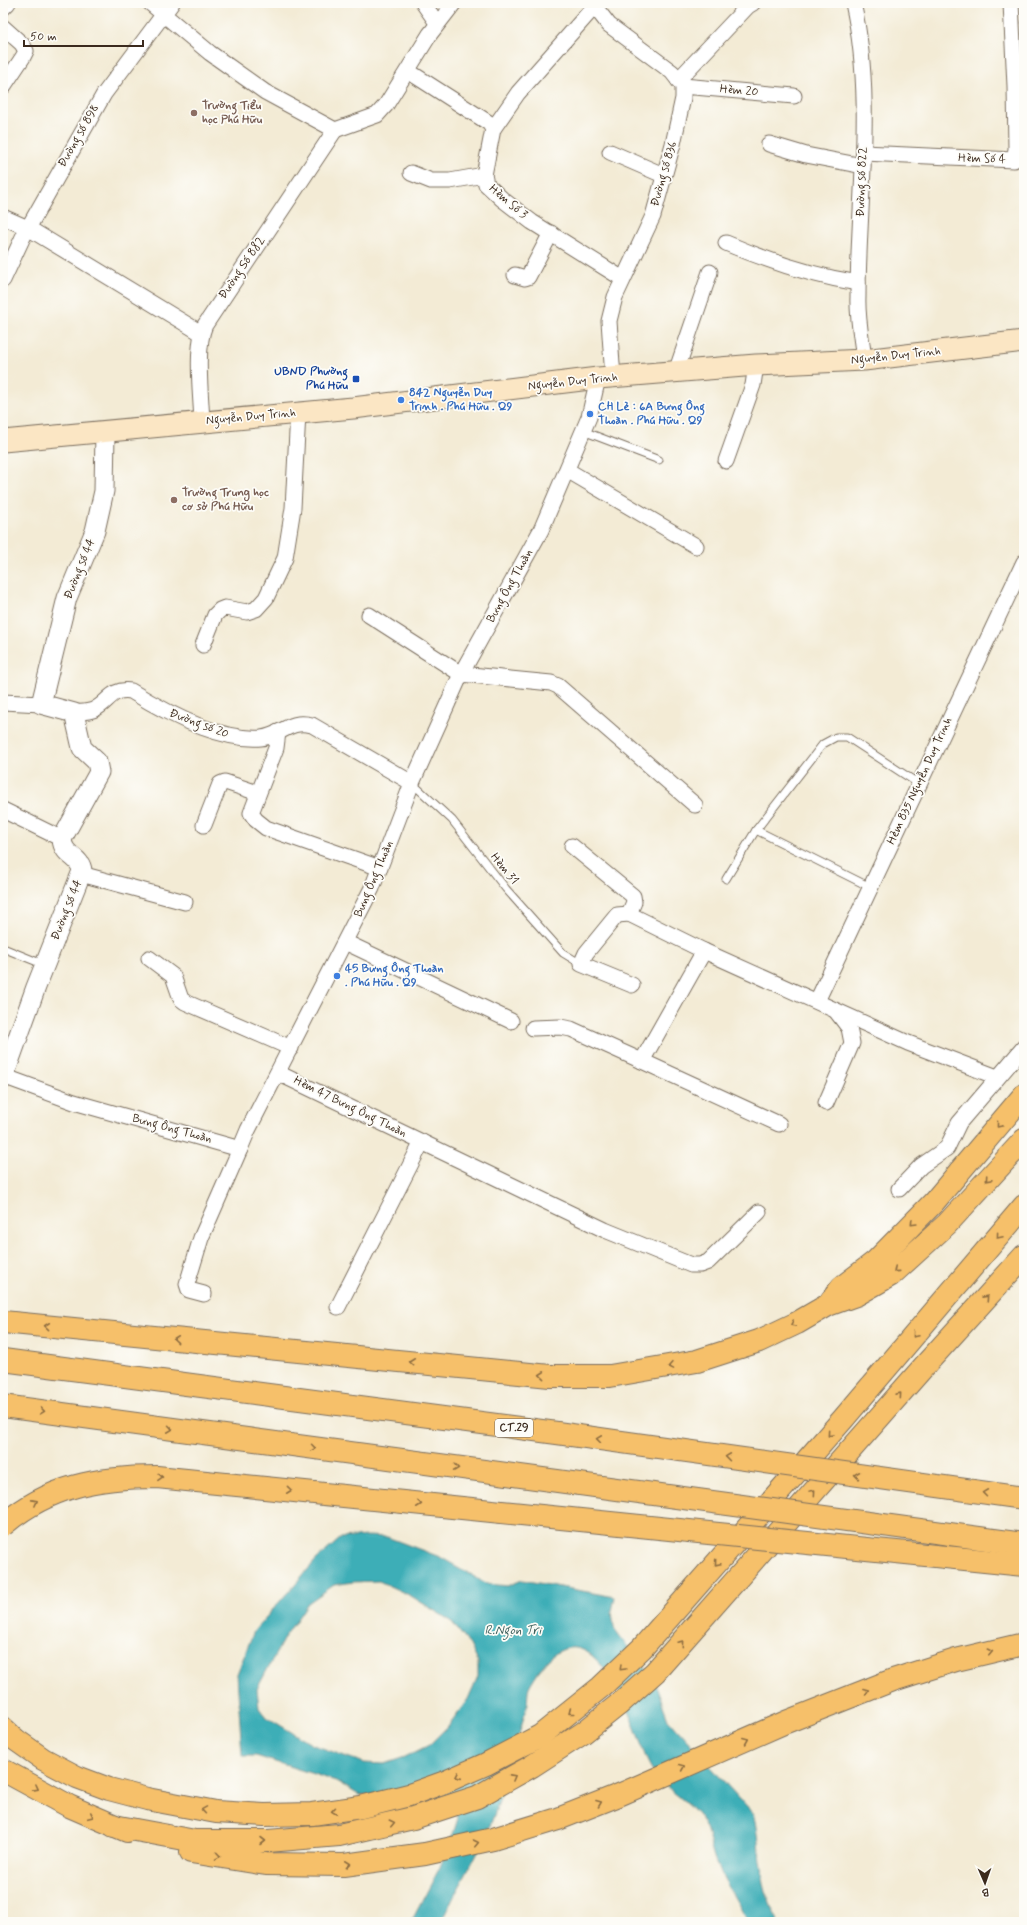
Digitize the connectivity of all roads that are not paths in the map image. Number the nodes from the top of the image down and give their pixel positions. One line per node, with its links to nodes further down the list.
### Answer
1 (8, 3): 9 (street)
2 (150, 3): 10 (street)
3 (423, 3): 11 (street)
4 (454, 3): 11 (street)
5 (753, 3): 14 (street)
6 (853, 3): 21 (street, Đường số 822)
7 (1011, 3): 22 (street, Hèm Số 4)
8 (593, 5): 14 (street); 17 (street)
9 (3, 8)
10 (167, 9): 18 (street); 27 (street, Đường số 898)
11 (437, 23): 13 (street)
12 (3, 27): 15 (street)
13 (408, 71): 17 (street); 18 (street)
14 (681, 83): 16 (street, Hèm 20); 25 (street, Đường số 836)
15 (3, 87)
16 (794, 96)
17 (493, 129): 24 (street, Hèm Số 3)
18 (335, 130): 35 (street, Đường Số 882)
19 (769, 144): 21 (street, Hèm Số 4)
20 (610, 152): 25 (street)
21 (864, 160): 22 (street, Hèm Số 4); 34 (street, Đường số 822)
22 (1019, 160)
23 (411, 173): 24 (street)
24 (484, 175): 28 (street, Hèm Số 3)
25 (663, 175): 32 (street, Đường số 836)
26 (3, 217): 27 (street)
27 (28, 228): 33 (street, Đường số 898); 35 (street)
28 (551, 233): 31 (street); 32 (street, Hèm Số 3)
29 (726, 243): 34 (street)
30 (710, 272): 39 (street)
31 (515, 275)
32 (623, 279): 40 (street, Đường số 836)
33 (3, 280)
34 (858, 283): 37 (street, Đường số 822)
35 (201, 333): 42 (street, Đường Số 882)
36 (1024, 341): 37 (main road, Nguyễn Duy Trinh)
37 (864, 360): 38 (main road, Nguyễn Duy Trinh)
38 (756, 365): 39 (main road, Nguyễn Duy Trinh); 47 (street)
39 (676, 372): 40 (main road, Nguyễn Duy Trinh)
40 (605, 378): 41 (main road, Nguyễn Duy Trinh); 43 (street, Bưng Ông Thoàn)
41 (298, 413): 42 (main road, Nguyễn Duy Trinh); 52 (street)
42 (202, 422): 44 (main road, Nguyễn Duy Trinh)
43 (583, 431): 46 (lane); 48 (street, Bưng Ông Thoàn)
44 (105, 432): 45 (main road, Nguyễn Duy Trinh); 55 (street, Đường số 44)
45 (3, 441)
46 (659, 460)
47 (726, 461)
48 (567, 470): 49 (street); 53 (street, Bưng Ông Thoàn)
49 (696, 546)
50 (1024, 562): 59 (street, Hẻm 835 Nguyễn Duy Trinh)
51 (369, 615): 53 (street)
52 (203, 645)
53 (460, 674): 58 (street, Bưng Ông Thoàn); 61 (street)
54 (3, 702): 55 (street, Đường số 20)
55 (41, 704): 56 (street, Đường số 20)
56 (74, 713): 57 (street, Đường số 20); 65 (street)
57 (278, 732): 58 (street, Đường số 20); 60 (street)
58 (412, 783): 67 (street, Bưng Ông Thoàn); 77 (lane, Hèm 31)
59 (919, 784): 64 (lane); 70 (street, Hẻm 835 Nguyễn Duy Trinh)
60 (258, 793): 63 (street); 67 (street)
61 (695, 805)
62 (3, 810): 65 (street)
63 (204, 825)
64 (756, 830): 69 (lane); 70 (lane)
65 (62, 838): 68 (street, Đường số 44)
66 (572, 846): 72 (street)
67 (380, 868): 73 (street, Bưng Ông Thoàn)
68 (81, 874): 71 (street); 78 (street, Đường số 44)
69 (726, 878)
70 (870, 887): 80 (street, Hẻm 835 Nguyễn Duy Trinh)
71 (185, 902)
72 (629, 914): 75 (street); 77 (street)
73 (345, 942): 82 (street); 85 (street, Bưng Ông Thoàn)
74 (3, 948): 78 (lane)
75 (704, 951): 80 (street); 86 (street)
76 (149, 958): 85 (street)
77 (582, 964): 79 (street)
78 (45, 966): 88 (street, Đường số 44)
79 (632, 985)
80 (817, 1001): 81 (street)
81 (835, 1010): 89 (street); 91 (street)
82 (510, 1021)
83 (533, 1028): 86 (street)
84 (1024, 1047): 89 (street)
85 (291, 1048): 87 (street, Bưng Ông Thoàn)
86 (642, 1062): 92 (street)
87 (278, 1073): 94 (street, Hèm 47 Bưng Ông Thoàn); 95 (street, Bưng Ông Thoàn)
88 (3, 1077): 95 (street, Bưng Ông Thoàn)
89 (997, 1077): 96 (street)
90 (1024, 1095): 101 (highway, one-way to 101)
91 (826, 1103)
92 (779, 1124)
93 (1024, 1140): 101 (highway, one-way to 101)
94 (422, 1142): 98 (street, Hèm 47 Bưng Ông Thoàn); 102 (street)
95 (240, 1149): 100 (street)
96 (899, 1189)
97 (1024, 1206): 111 (highway, one-way to 111)
98 (759, 1212)
99 (1024, 1256): 113 (highway, one-way to 99)
100 (204, 1294)
101 (828, 1305): 103 (highway, one-way to 103)
102 (338, 1307)
103 (3, 1322)
104 (3, 1360): 106 (highway, CT.29, one-way to 104, bridge)
105 (3, 1406): 108 (highway, one-way to 108, bridge)
106 (1024, 1498)
107 (3, 1525): 109 (highway, one-way to 109, bridge)
108 (1024, 1544)
109 (1024, 1565)
110 (1024, 1644): 113 (highway, one-way to 110)
111 (3, 1728)
112 (3, 1770): 113 (highway, one-way to 113)
113 (114, 1826)

